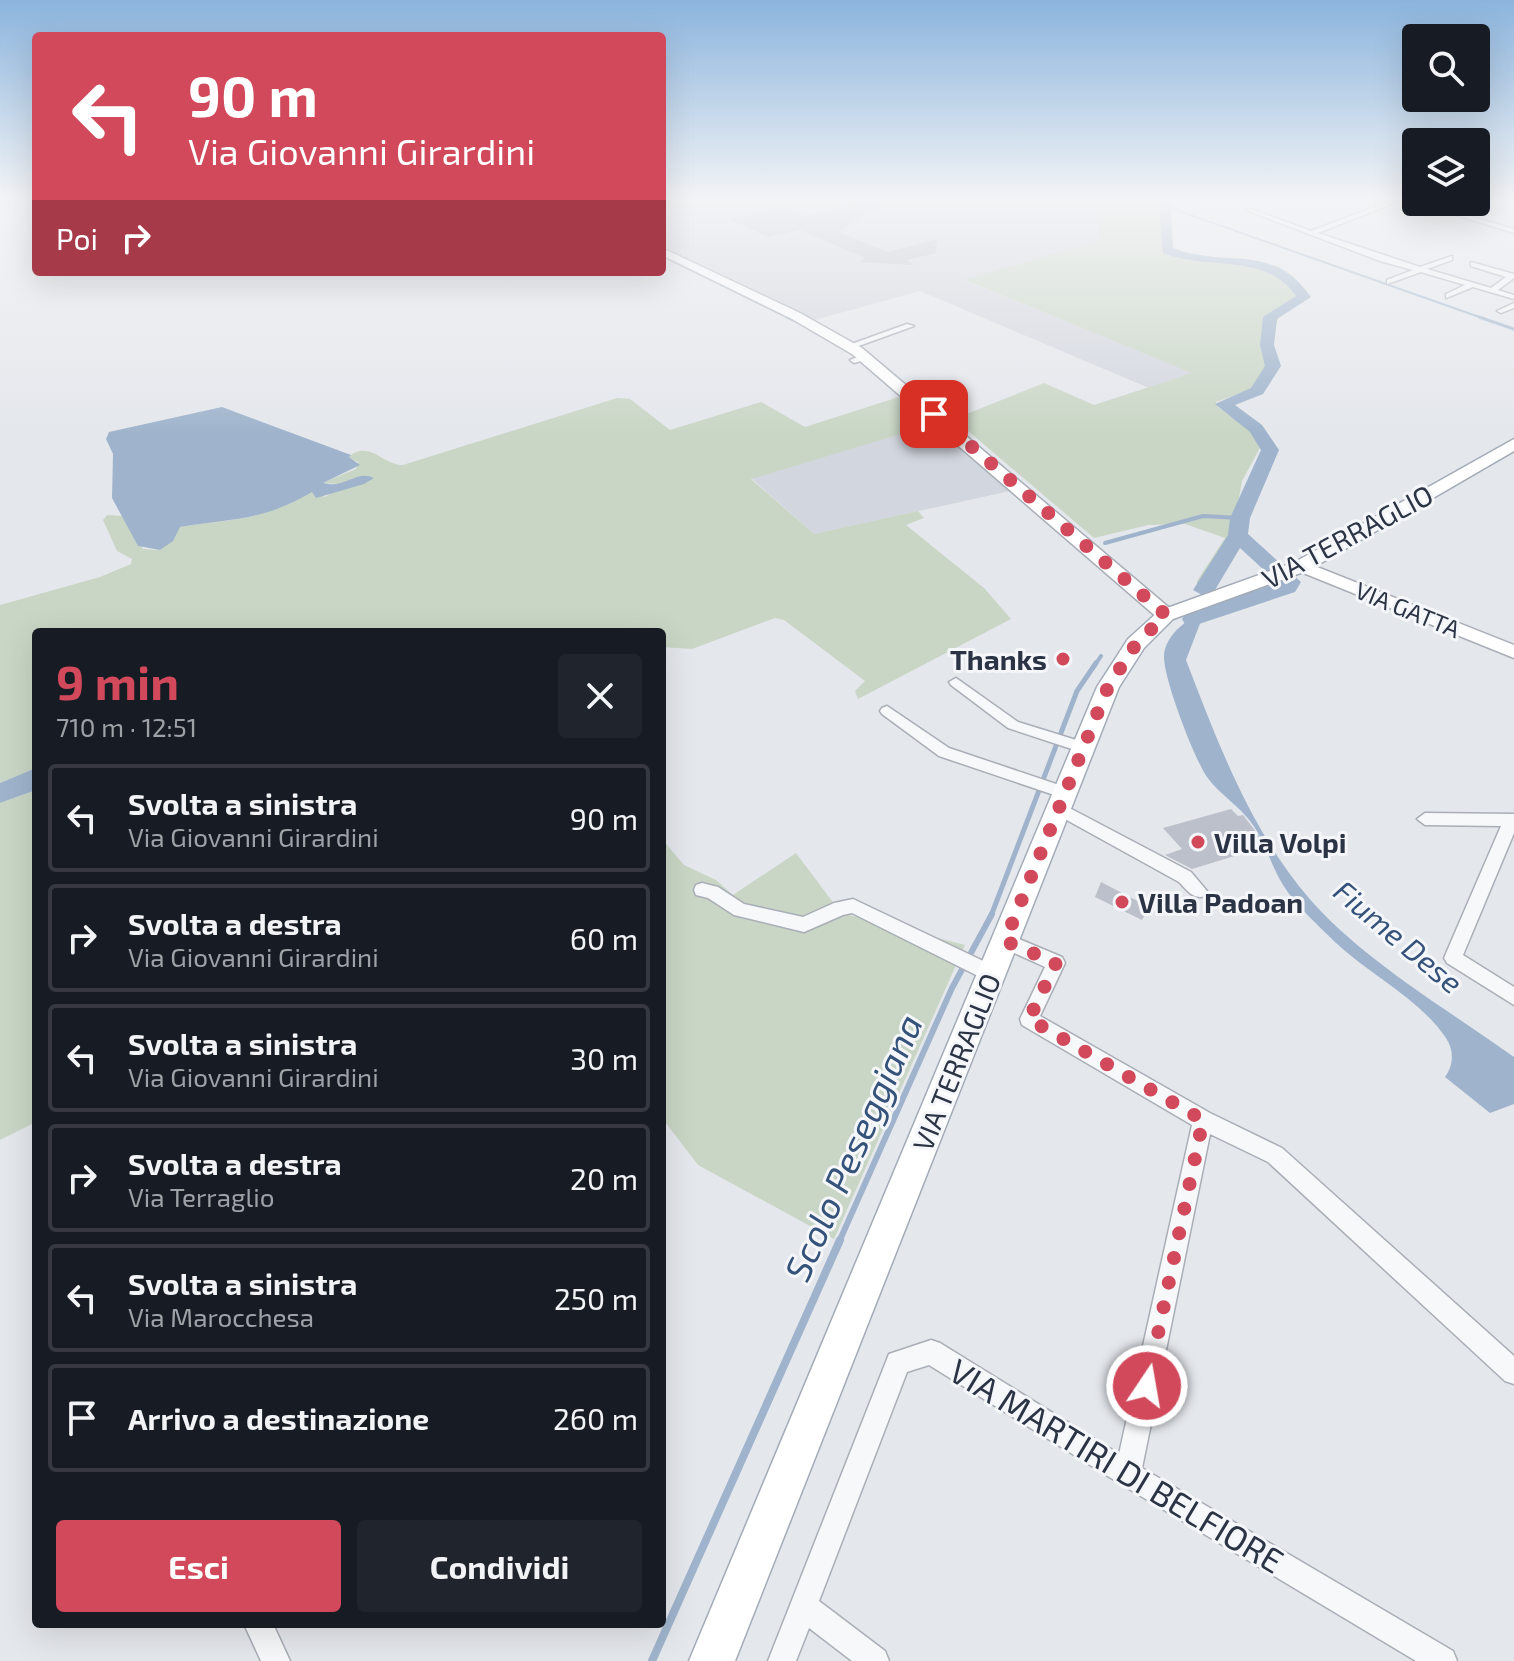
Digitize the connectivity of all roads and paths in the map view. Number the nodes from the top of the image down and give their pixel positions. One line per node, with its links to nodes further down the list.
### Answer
1 (719, 279): 13 (street)
2 (1399, 279): 5 (street)
3 (1450, 279): 6 (street)
4 (1508, 279): 7 (street)
5 (1390, 282)
6 (1472, 285): 7 (street); 8 (street)
7 (1491, 291): 9 (street)
8 (1449, 296)
9 (1514, 297)
10 (1514, 305): 11 (street)
11 (1501, 311)
12 (910, 326): 13 (street)
13 (856, 355): 16 (street)
14 (1514, 444): 15 (main road, VIA TERRAGLIO)
15 (1288, 573): 16 (main road, VIA TERRAGLIO); 17 (street, VIA GATTA)
16 (1166, 615): 20 (main road, VIA TERRAGLIO)
17 (1514, 652)
18 (956, 682): 20 (street)
19 (887, 711): 21 (street)
20 (1067, 743): 21 (main road, VIA TERRAGLIO)
21 (1052, 793): 25 (street); 26 (main road, VIA TERRAGLIO)
22 (1425, 819): 23 (street)
23 (1513, 820): 28 (street)
24 (702, 890): 27 (street)
25 (1199, 891)
26 (1014, 945): 27 (main road, VIA TERRAGLIO); 29 (street)
27 (984, 970): 35 (main road, VIA TERRAGLIO)
28 (1514, 997)
29 (1203, 1120): 30 (street); 31 (street)
30 (1514, 1372)
31 (1128, 1474): 32 (street, VIA MARTIRI DI BELFIORE); 38 (street, VIA MARTIRI DI BELFIORE)
32 (803, 1606): 36 (street, VIA MARTIRI DI BELFIORE); 37 (street)
33 (260, 1628): 34 (street)
34 (276, 1661)
35 (712, 1661)
36 (782, 1661)
37 (875, 1661)
38 (1443, 1661)

